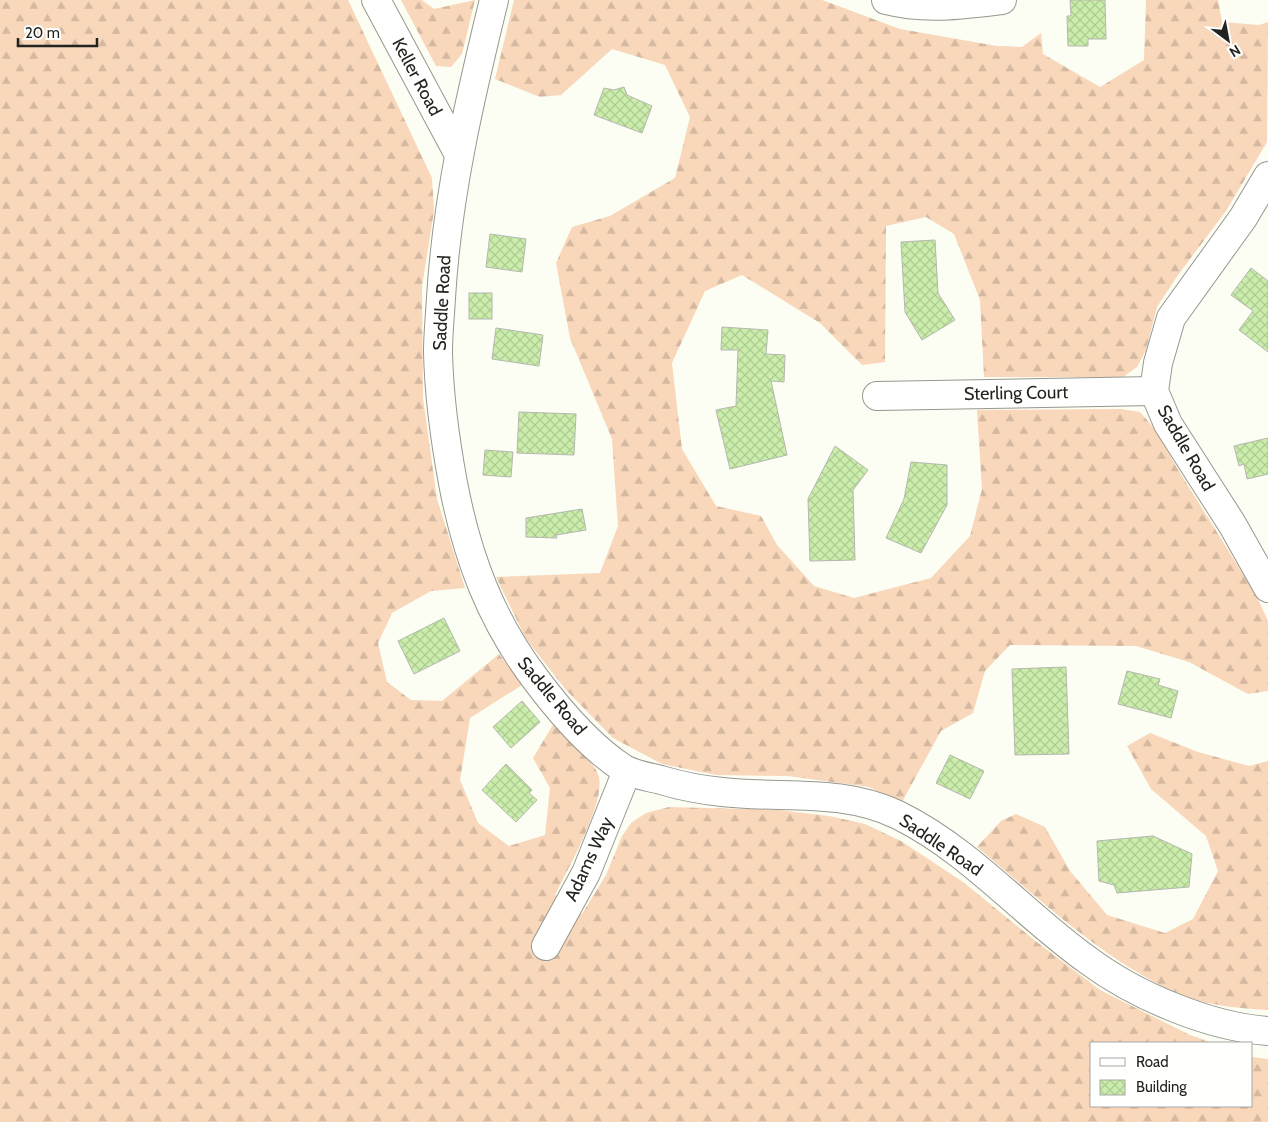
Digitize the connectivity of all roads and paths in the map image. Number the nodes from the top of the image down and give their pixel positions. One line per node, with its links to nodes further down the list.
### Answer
1 (376, 0): 5 (street, Keller Road)
2 (494, 0): 5 (street, Saddle Road)
3 (886, 0): 4 (street)
4 (1002, 0)
5 (458, 153): 10 (street, Saddle Road)
6 (1268, 176): 7 (street, Saddle Road)
7 (1154, 391): 8 (street, Sterling Court); 9 (street, Saddle Road)
8 (877, 396)
9 (1268, 588)
10 (627, 771): 11 (street, Adams Way); 12 (street, Saddle Road)
11 (546, 946)
12 (1268, 1031)

